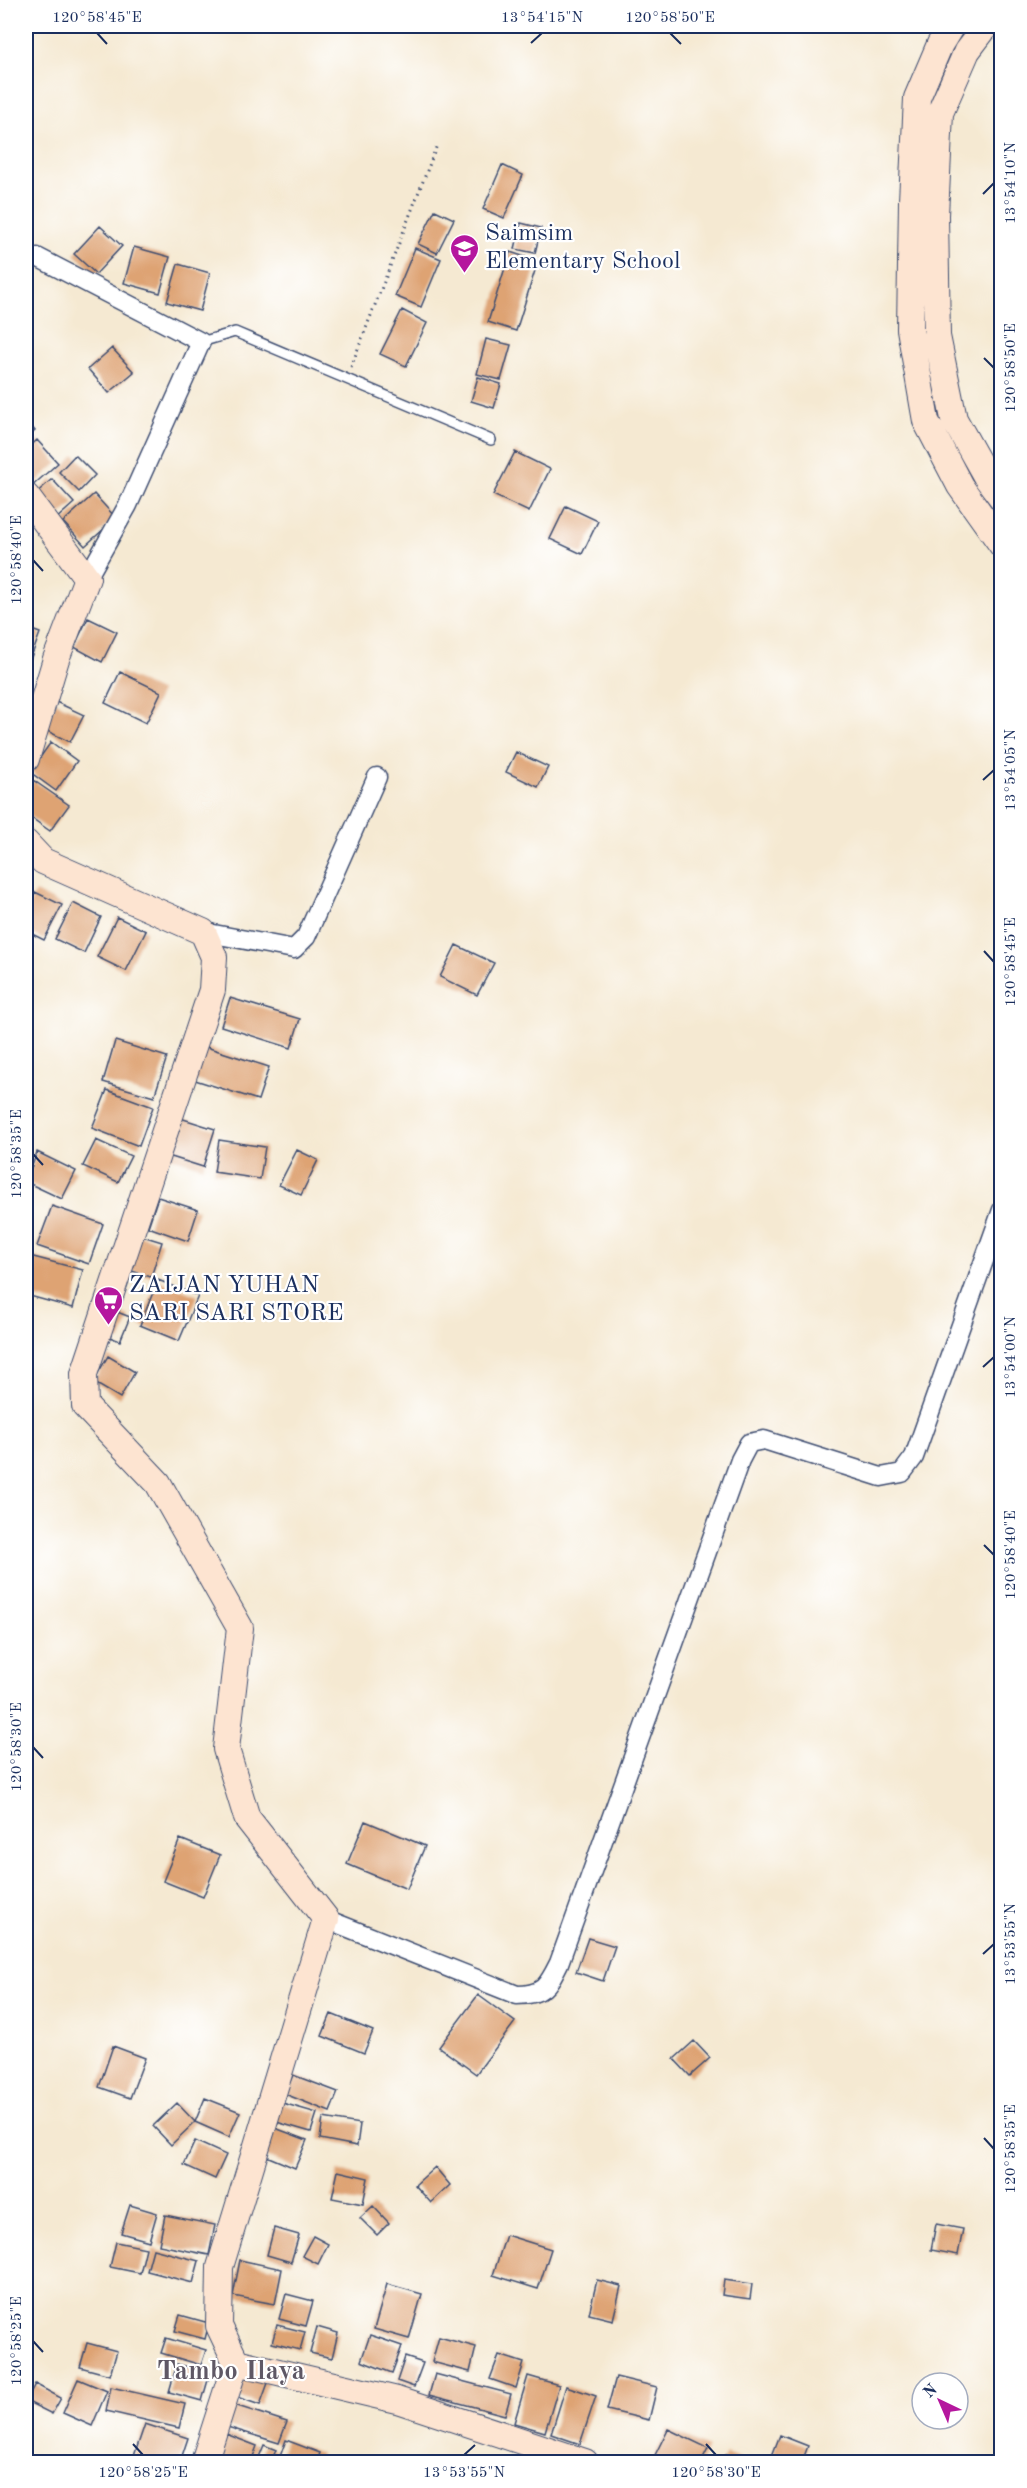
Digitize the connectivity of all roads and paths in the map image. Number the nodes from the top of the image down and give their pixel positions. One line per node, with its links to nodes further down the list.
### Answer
1 (951, 26): 10 (street)
2 (986, 26): 9 (street)
3 (437, 145): 6 (path)
4 (37, 257): 5 (street)
5 (201, 342): 6 (lane); 11 (street)
6 (347, 377): 7 (lane)
7 (491, 440)
8 (26, 496): 11 (street)
9 (1002, 498)
10 (1002, 545)
11 (87, 578): 12 (street)
12 (26, 759)
13 (376, 777): 15 (street)
14 (26, 843): 15 (street)
15 (203, 932): 17 (street)
16 (1002, 1210): 17 (street)
17 (326, 1919): 18 (street)
18 (236, 2362): 19 (street); 20 (street)
19 (204, 2463)
20 (585, 2463)

